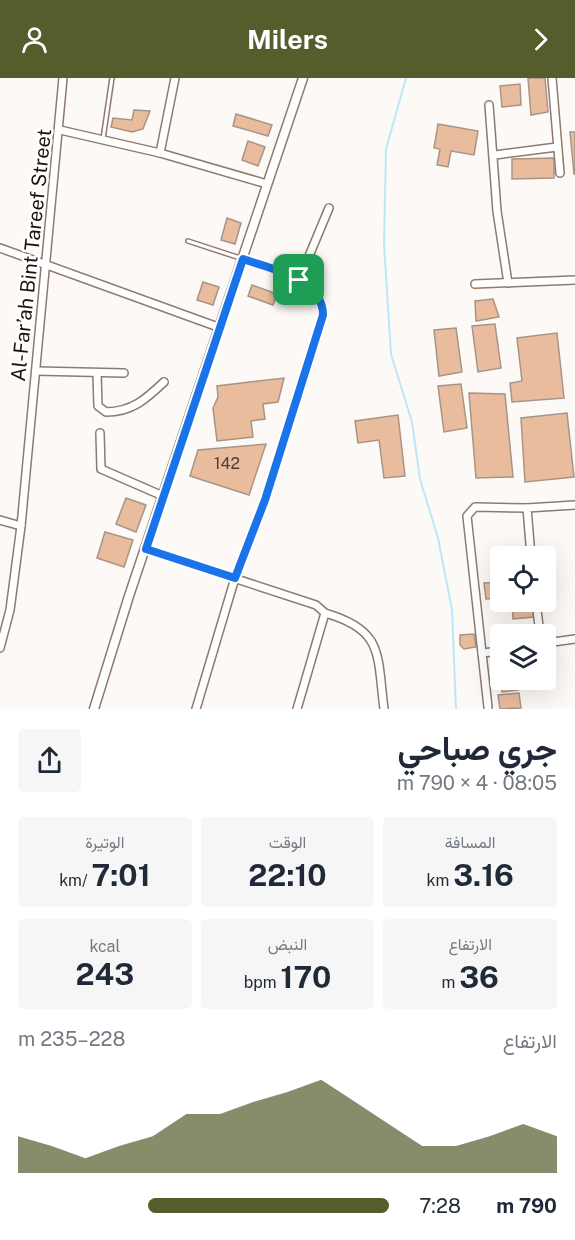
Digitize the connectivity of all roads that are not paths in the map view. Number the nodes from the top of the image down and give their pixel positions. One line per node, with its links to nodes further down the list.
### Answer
1 (63, 78): 7 (street, Al-Far’ah Bint Tareef Street)
2 (112, 78): 8 (lane)
3 (175, 78): 10 (street)
4 (303, 78): 13 (street)
5 (552, 78): 9 (street)
6 (489, 105): 11 (street)
7 (60, 130): 8 (street); 18 (street, Al-Far’ah Bint Tareef Street)
8 (103, 141): 10 (street)
9 (557, 147): 11 (street); 12 (street)
10 (160, 153): 13 (street)
11 (495, 155): 21 (street)
12 (560, 173)
13 (267, 184): 17 (street)
14 (329, 208): 19 (street)
15 (188, 241): 17 (lane)
16 (0, 248): 18 (street)
17 (243, 259): 19 (street); 23 (street)
18 (44, 265): 23 (street); 24 (street, Al-Far’ah Bint Tareef Street)
19 (299, 280): 36 (street)
20 (575, 280): 21 (street)
21 (508, 283): 22 (street)
22 (475, 284)
23 (218, 327): 29 (street)
24 (36, 370): 25 (street); 33 (street, Al-Far’ah Bint Tareef Street)
25 (97, 373): 26 (street); 27 (street)
26 (124, 373)
27 (164, 382)
28 (100, 433): 29 (street)
29 (163, 495): 35 (street)
30 (575, 505): 31 (street)
31 (527, 508): 34 (street); 42 (street)
32 (0, 520): 33 (street)
33 (21, 526): 40 (street, Al-Far’ah Bint Tareef Street)
34 (530, 546)
35 (146, 549): 36 (street); 44 (street)
36 (235, 578): 37 (street); 45 (street)
37 (325, 613): 46 (street); 47 (street)
38 (575, 639): 39 (street)
39 (556, 642)
40 (0, 648)
41 (490, 652): 42 (street)
42 (482, 653): 43 (street)
43 (488, 707)
44 (94, 709)
45 (196, 709)
46 (297, 709)
47 (384, 709)

